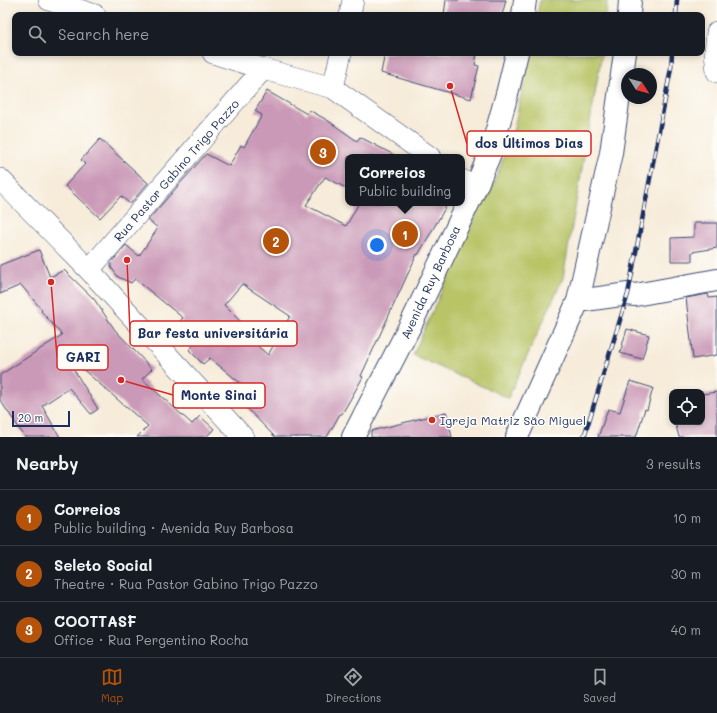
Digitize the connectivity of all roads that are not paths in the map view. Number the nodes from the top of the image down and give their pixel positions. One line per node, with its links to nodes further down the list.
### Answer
1 (353, 0): 6 (street)
2 (525, 0): 7 (main road)
3 (630, 0): 8 (main road)
4 (64, 2): 5 (street)
5 (88, 12)
6 (351, 12)
7 (523, 12)
8 (629, 12)
9 (717, 32): 15 (street)
10 (222, 56): 14 (street)
11 (340, 56): 16 (street)
12 (516, 56): 19 (main road, Avenida Ruy Barbosa)
13 (625, 56): 23 (main road)
14 (263, 69): 16 (street); 21 (street, Rua Pastor Gabino Trigo Pazzo)
15 (717, 72)
16 (333, 88): 17 (street)
17 (426, 154)
18 (0, 179): 21 (street)
19 (468, 184)
20 (459, 206): 25 (main road, Avenida Ruy Barbosa)
21 (89, 270): 24 (street)
22 (717, 280): 23 (main road)
23 (578, 301): 26 (main road)
24 (243, 437)
25 (353, 437)
26 (516, 437)

